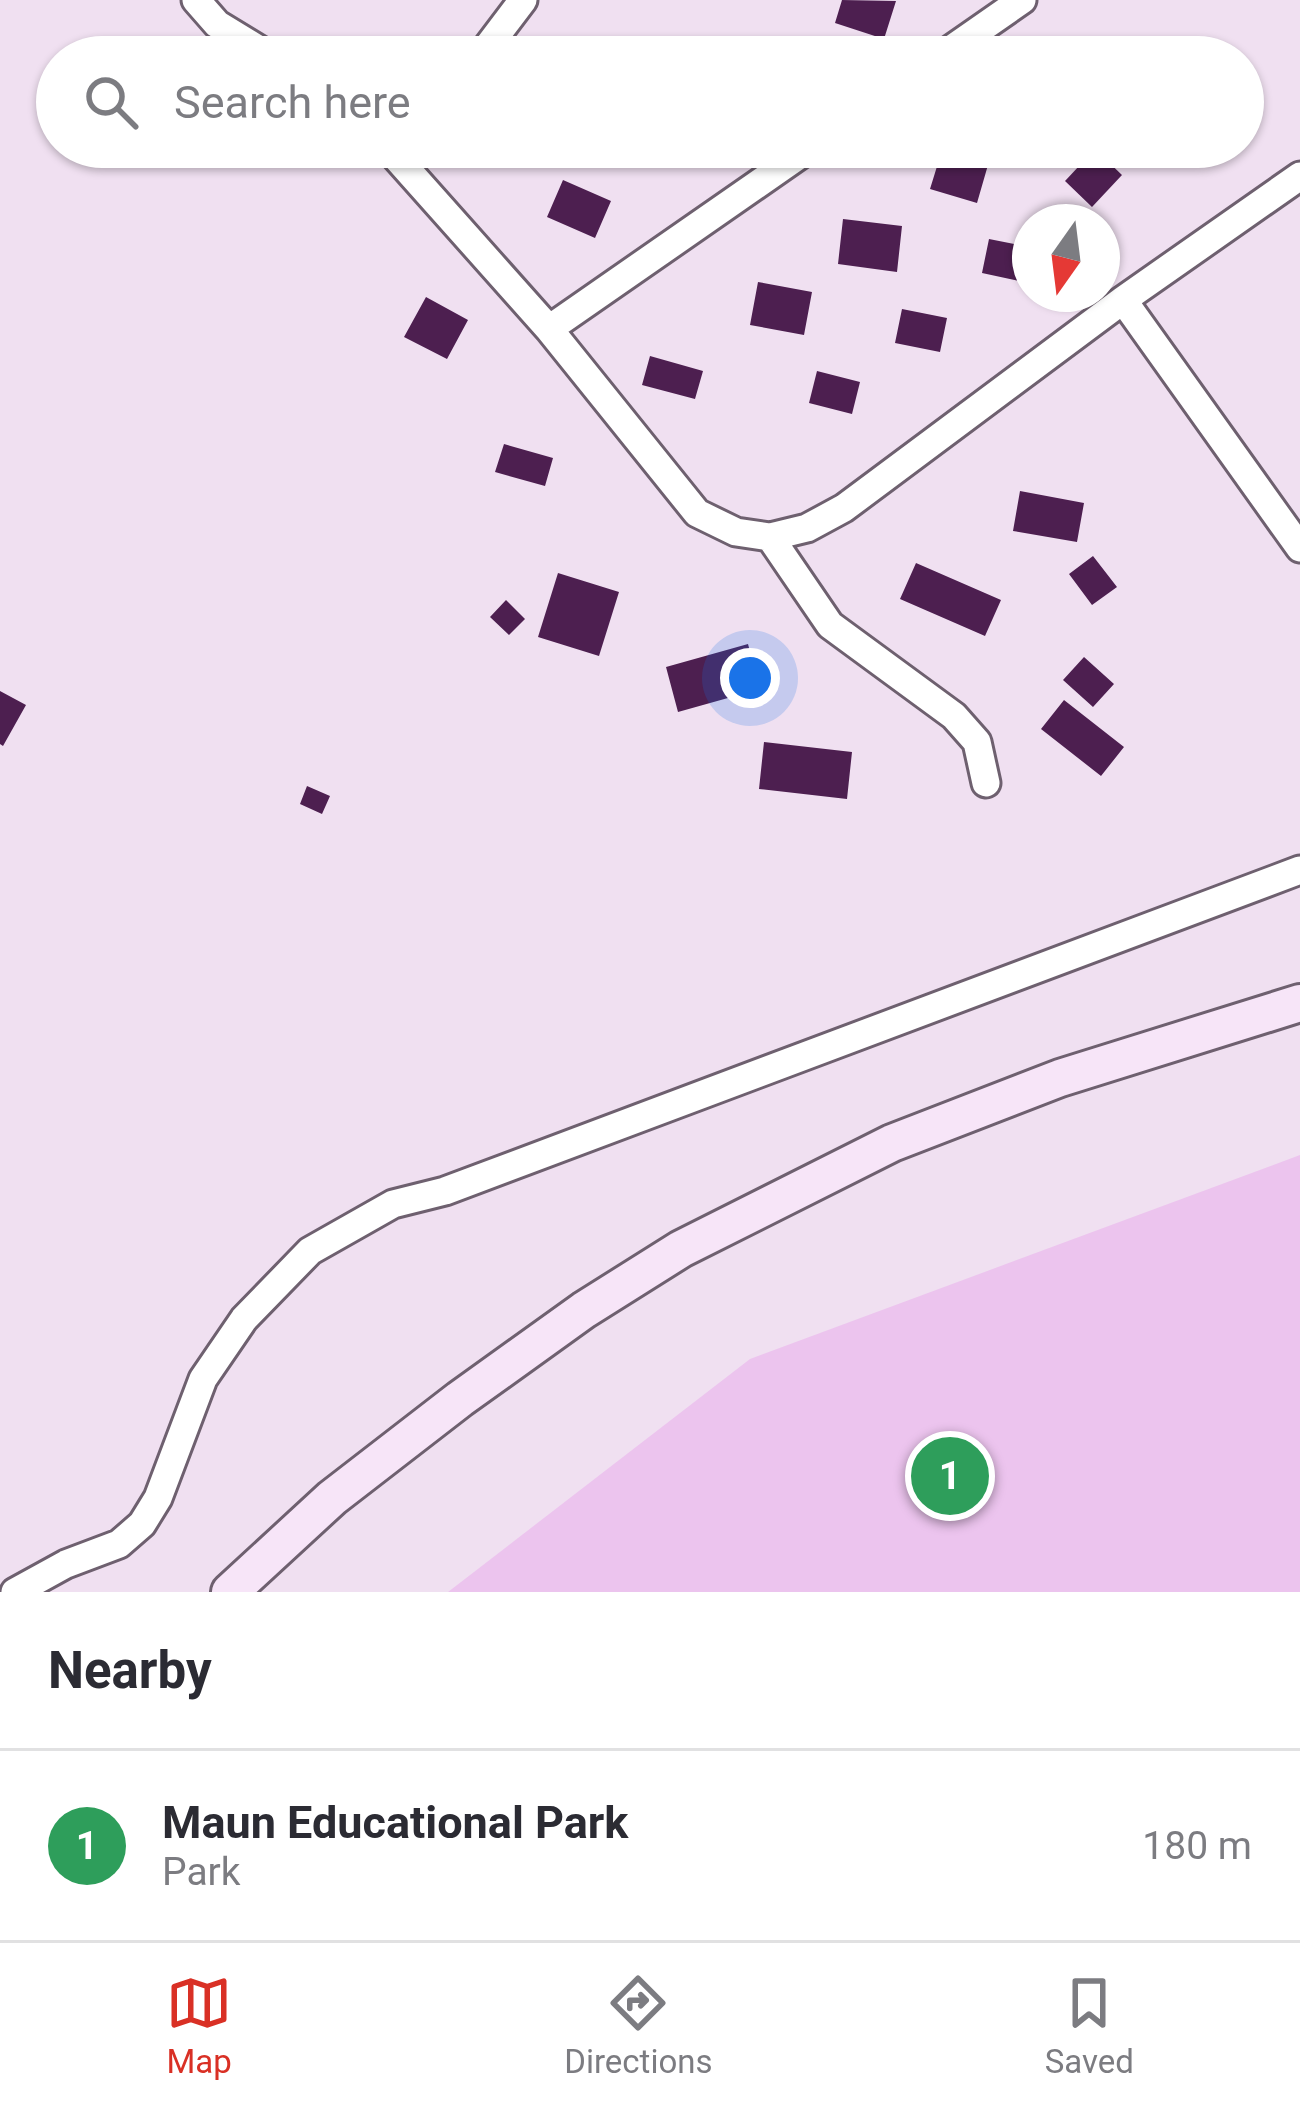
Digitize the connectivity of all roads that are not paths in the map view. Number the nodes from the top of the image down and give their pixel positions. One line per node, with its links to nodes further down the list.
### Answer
1 (196, 0): 4 (street)
2 (523, 0): 5 (street)
3 (1022, 0): 6 (street)
4 (237, 36)
5 (496, 36)
6 (970, 36)
7 (412, 168): 11 (street)
8 (781, 168): 11 (street)
9 (1300, 176): 10 (street)
10 (1123, 300): 12 (street); 13 (street)
11 (549, 329): 12 (street)
12 (770, 536): 14 (street)
13 (1300, 548)
14 (986, 783)
15 (1300, 870): 17 (street)
16 (1300, 1004): 18 (main road)
17 (15, 1592)
18 (230, 1592)

